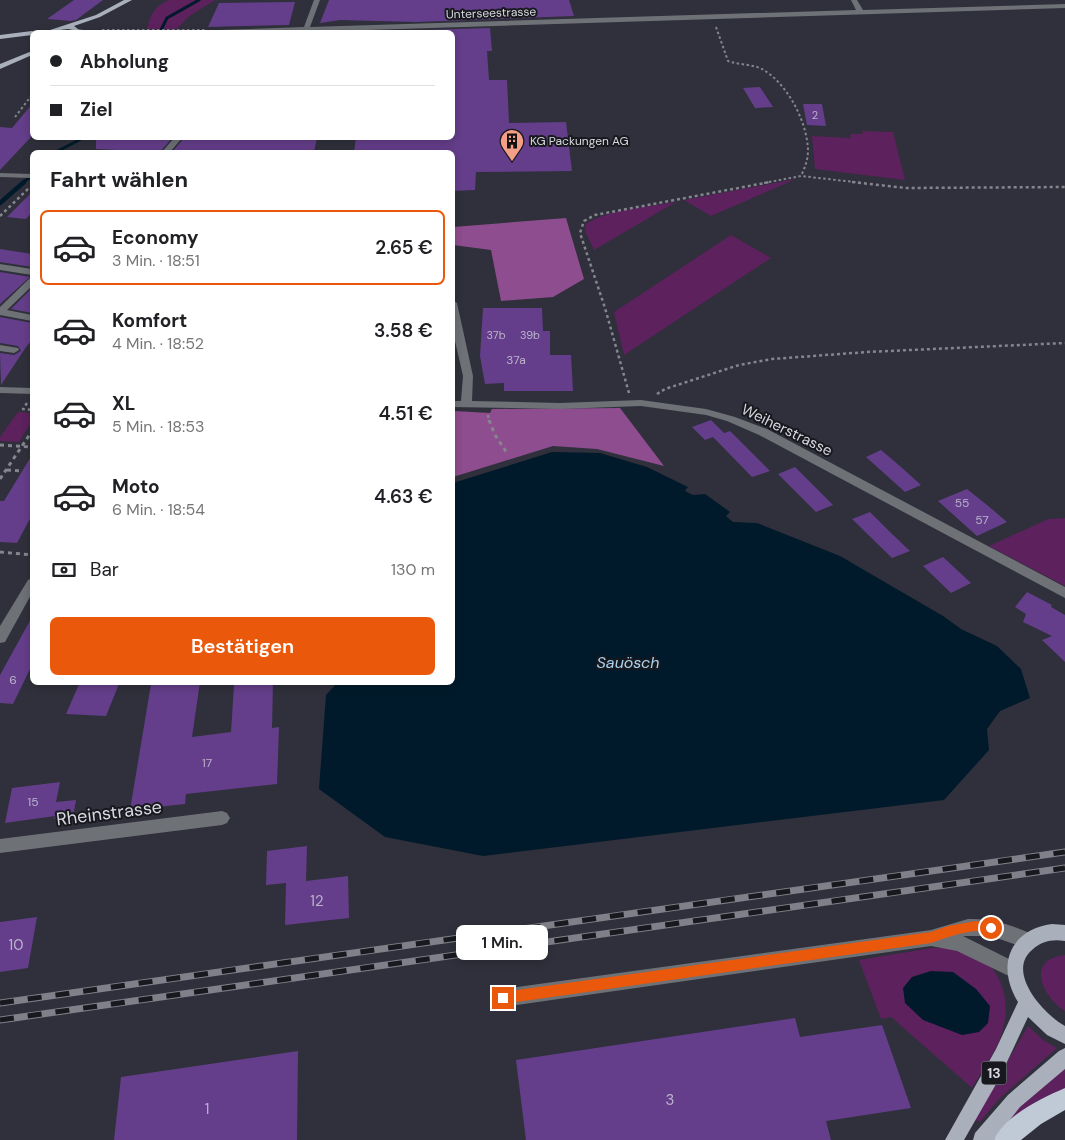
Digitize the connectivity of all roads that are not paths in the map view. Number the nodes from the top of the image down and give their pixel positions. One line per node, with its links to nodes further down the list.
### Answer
1 (128, 0): 6 (main road)
2 (317, 0): 11 (street)
3 (854, 0): 5 (street)
4 (1065, 6): 5 (street, Unterseestrasse)
5 (861, 12): 11 (street, Unterseestrasse)
6 (98, 16): 7 (main road); 10 (main road)
7 (62, 28): 8 (main road); 9 (main road)
8 (53, 30)
9 (73, 30)
10 (79, 30)
11 (306, 30)
12 (30, 33): 13 (main road)
13 (1, 37): 14 (main road)
14 (30, 38)
15 (30, 51): 17 (main road)
16 (30, 54): 17 (main road)
17 (24, 56): 18 (main road)
18 (2, 65)
19 (176, 140): 20 (street)
20 (168, 150)
21 (0, 175): 22 (street)
22 (30, 176)
23 (0, 267): 24 (street)
24 (30, 278)
25 (30, 281): 26 (street)
26 (0, 312): 28 (street)
27 (455, 317): 34 (street)
28 (30, 318)
29 (0, 348): 30 (street)
30 (14, 350)
31 (0, 390): 32 (street)
32 (30, 391)
33 (455, 404): 34 (street, Weiherstrasse)
34 (466, 404): 36 (street, Weiherstrasse)
35 (30, 586): 37 (street)
36 (1065, 593)
37 (0, 638)
38 (222, 818): 39 (street, Rheinstrasse)
39 (0, 846)
40 (1065, 933): 42 (main road)
41 (931, 938): 42 (street); 43 (street); 44 (street)
42 (1028, 941): 43 (main road)
43 (1015, 971): 45 (main road)
44 (503, 998)
45 (1026, 1002): 46 (main road); 49 (main road, 13)
46 (1065, 1035)
47 (1065, 1058): 50 (main road, 13)
48 (1065, 1099): 51 (highway)
49 (954, 1140)
50 (982, 1140)
51 (1005, 1140)

